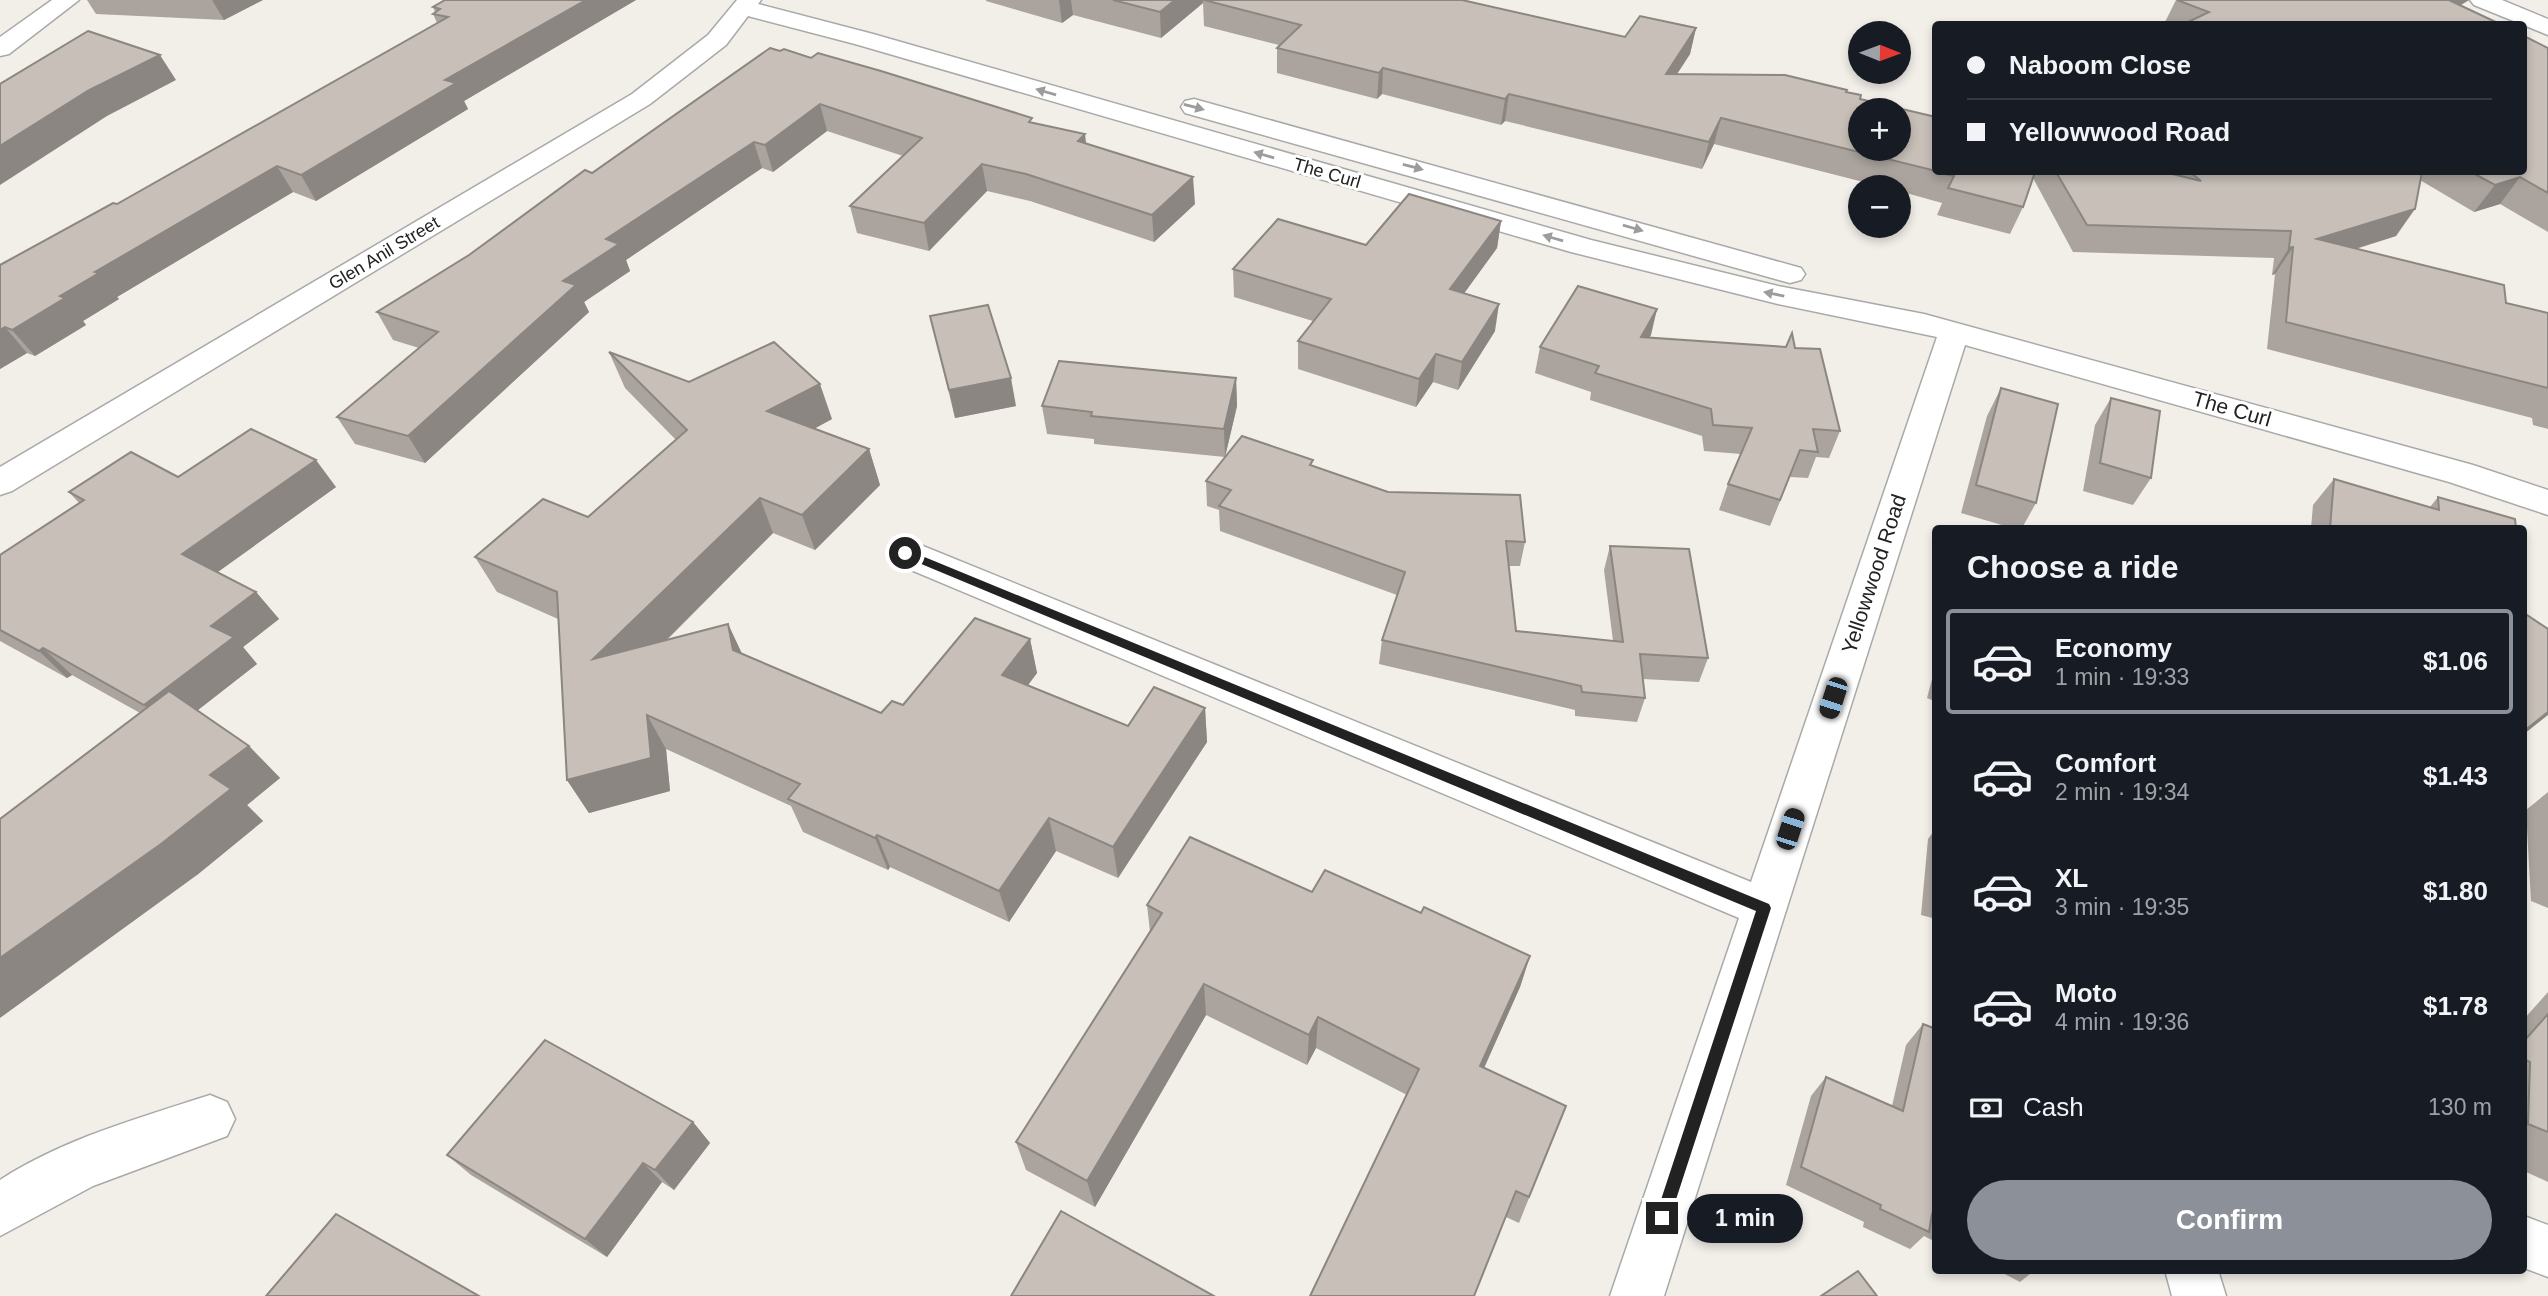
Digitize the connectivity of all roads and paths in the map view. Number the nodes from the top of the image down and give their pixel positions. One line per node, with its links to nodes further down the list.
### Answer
1 (67, 0): 6 (street)
2 (797, 0): 7 (street, The Curl, one-way to 7)
3 (2482, 0): 5 (street)
4 (746, 4): 7 (street, The Curl, one-way to 4); 9 (street, Glen Anil Street)
5 (2548, 28)
6 (0, 49)
7 (1913, 321): 8 (street, The Curl)
8 (1954, 332): 10 (street, The Curl); 12 (street, Yellowwood Road)
9 (0, 483)
10 (2548, 503)
11 (905, 553): 12 (street)
12 (1764, 908): 18 (street, Yellowwood Road)
13 (210, 1119): 14 (street)
14 (0, 1210)
15 (2527, 1243): 16 (street)
16 (2548, 1251)
17 (2192, 1274): 19 (street)
18 (1637, 1296)
19 (2199, 1296)

